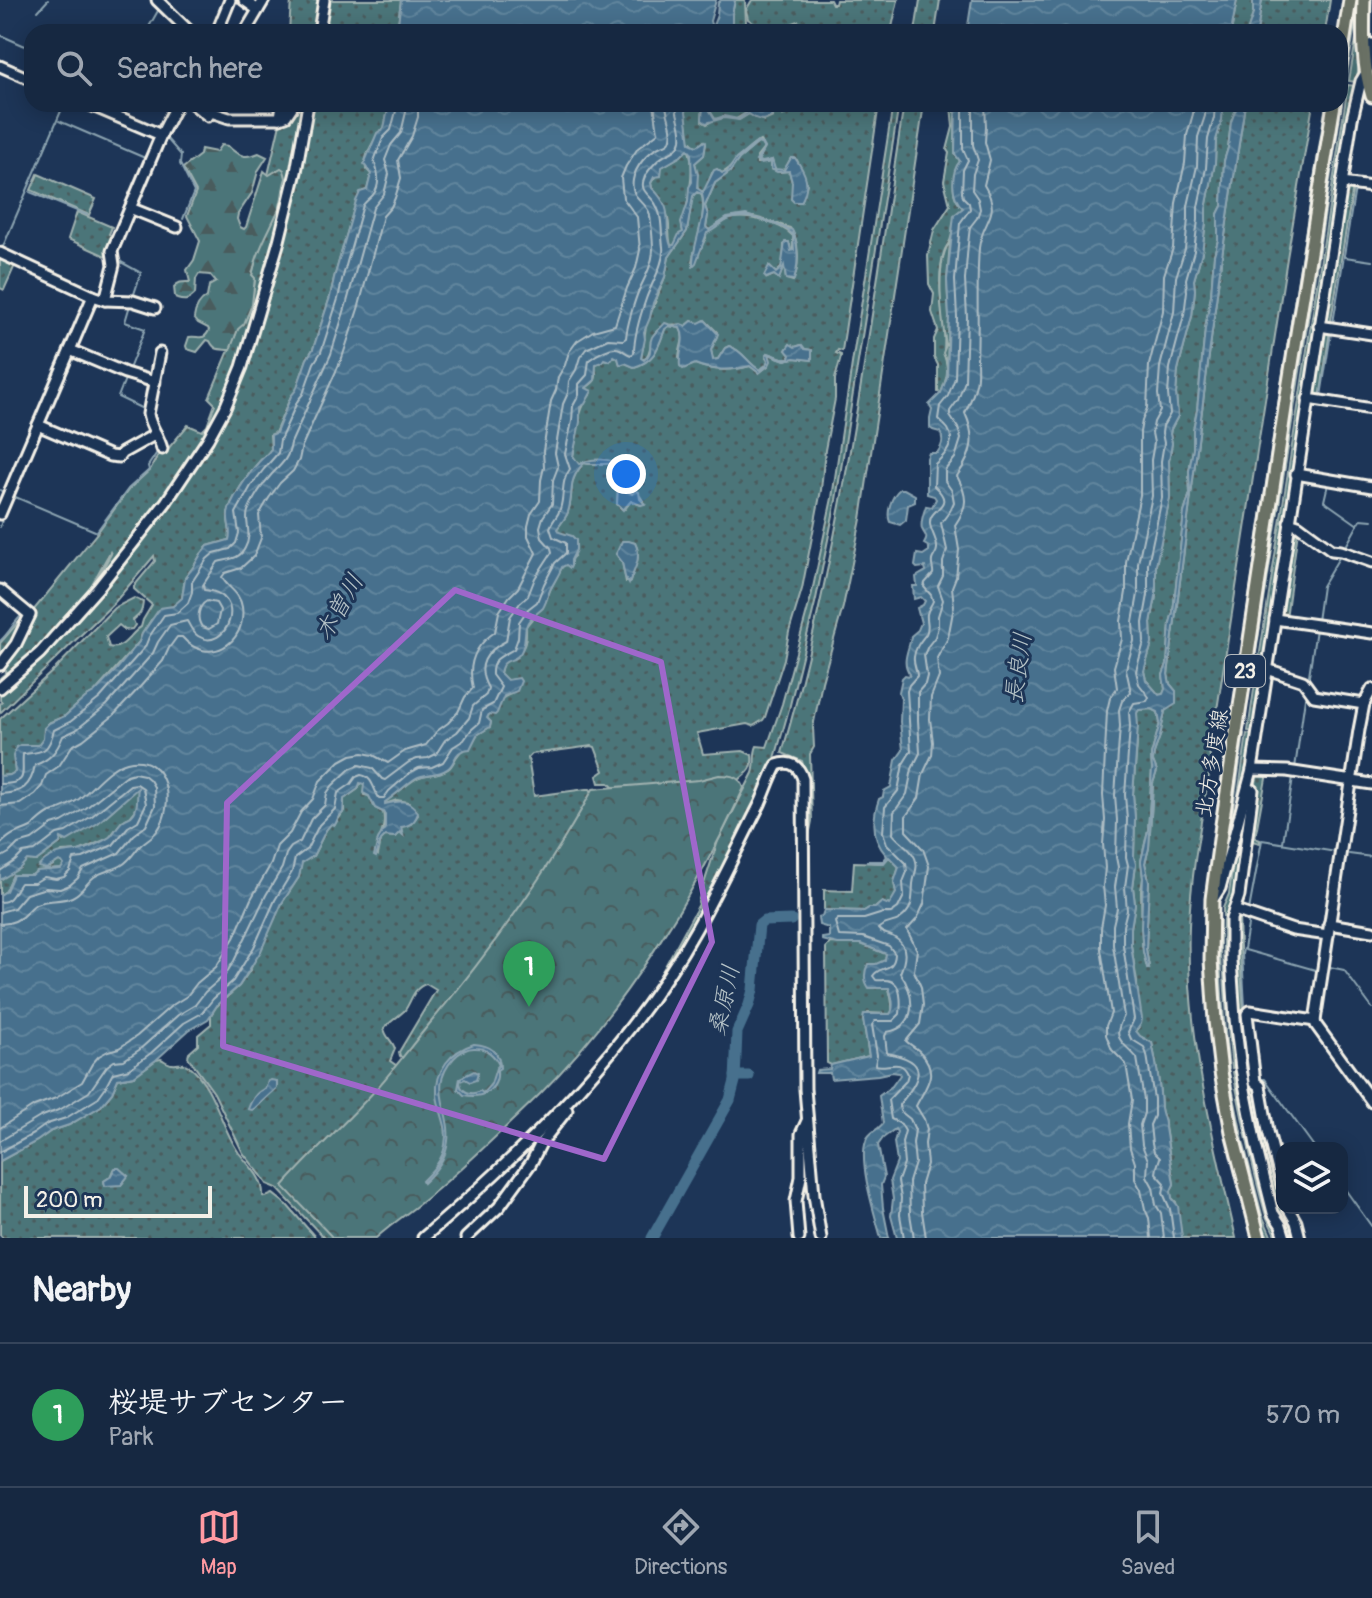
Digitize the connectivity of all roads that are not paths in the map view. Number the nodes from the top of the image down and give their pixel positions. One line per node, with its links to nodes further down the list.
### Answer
1 (157, 0): 9 (street)
2 (230, 0): 10 (street)
3 (244, 0): 8 (street)
4 (264, 0): 8 (street)
5 (324, 0): 12 (street)
6 (1350, 0): 13 (main road)
7 (1364, 0): 16 (main road)
8 (258, 10): 11 (street)
9 (182, 24)
10 (220, 24)
11 (250, 24)
12 (320, 24)
13 (1346, 24)
14 (1372, 44): 16 (street)
15 (0, 66): 17 (street)
16 (1365, 75): 18 (main road); 28 (street)
17 (24, 76)
18 (1372, 96)
19 (107, 112): 27 (street)
20 (173, 112): 27 (street)
21 (219, 112): 26 (street)
22 (281, 112): 26 (street)
23 (289, 112): 26 (street)
24 (307, 112): 56 (street)
25 (1333, 112): 62 (main road, 北方多度線 / 23)
26 (280, 118)
27 (161, 135): 30 (street)
28 (1342, 183): 29 (street); 36 (street)
29 (1372, 187)
30 (130, 208): 31 (street); 34 (street)
31 (177, 227)
32 (0, 253): 33 (street)
33 (93, 296): 34 (street); 38 (street)
34 (105, 300): 35 (street)
35 (155, 308)
36 (1319, 326): 37 (street); 41 (street)
37 (1372, 334)
38 (70, 350): 40 (street); 43 (street)
39 (160, 353): 40 (street)
40 (155, 382): 44 (street)
41 (1308, 399): 42 (street); 46 (street)
42 (1372, 409)
43 (38, 425): 44 (street); 48 (street)
44 (156, 434): 45 (street)
45 (162, 449)
46 (1296, 474): 47 (street); 49 (street)
47 (1372, 487)
48 (0, 514)
49 (1289, 522): 50 (street); 52 (street)
50 (1372, 562)
51 (0, 590): 54 (street)
52 (1275, 619): 53 (street); 55 (street)
53 (1372, 633)
54 (0, 665)
55 (1267, 669): 58 (street); 59 (street)
56 (0, 688)
57 (1372, 689): 58 (street)
58 (1364, 704): 60 (street)
59 (1252, 770): 60 (street); 62 (street); 63 (street)
60 (1351, 781): 61 (street); 64 (street)
61 (1372, 784)
62 (1212, 899): 73 (main road, 北方多度線 / 23)
63 (1234, 910): 66 (street); 80 (street)
64 (1329, 924): 65 (street); 66 (street)
65 (1372, 931)
66 (1328, 935): 67 (street)
67 (1315, 1021): 69 (street); 71 (street)
68 (576, 1091): 70 (street); 75 (street); 76 (street)
69 (1372, 1102)
70 (808, 1117): 74 (street); 77 (street)
71 (1276, 1162)
72 (1291, 1214): 81 (street)
73 (1255, 1222): 78 (main road, 北方多度線 / 23); 79 (street)
74 (797, 1237)
75 (423, 1238)
76 (466, 1238)
77 (821, 1238)
78 (1259, 1238)
79 (1266, 1238)
80 (1285, 1238)
81 (1300, 1238)

